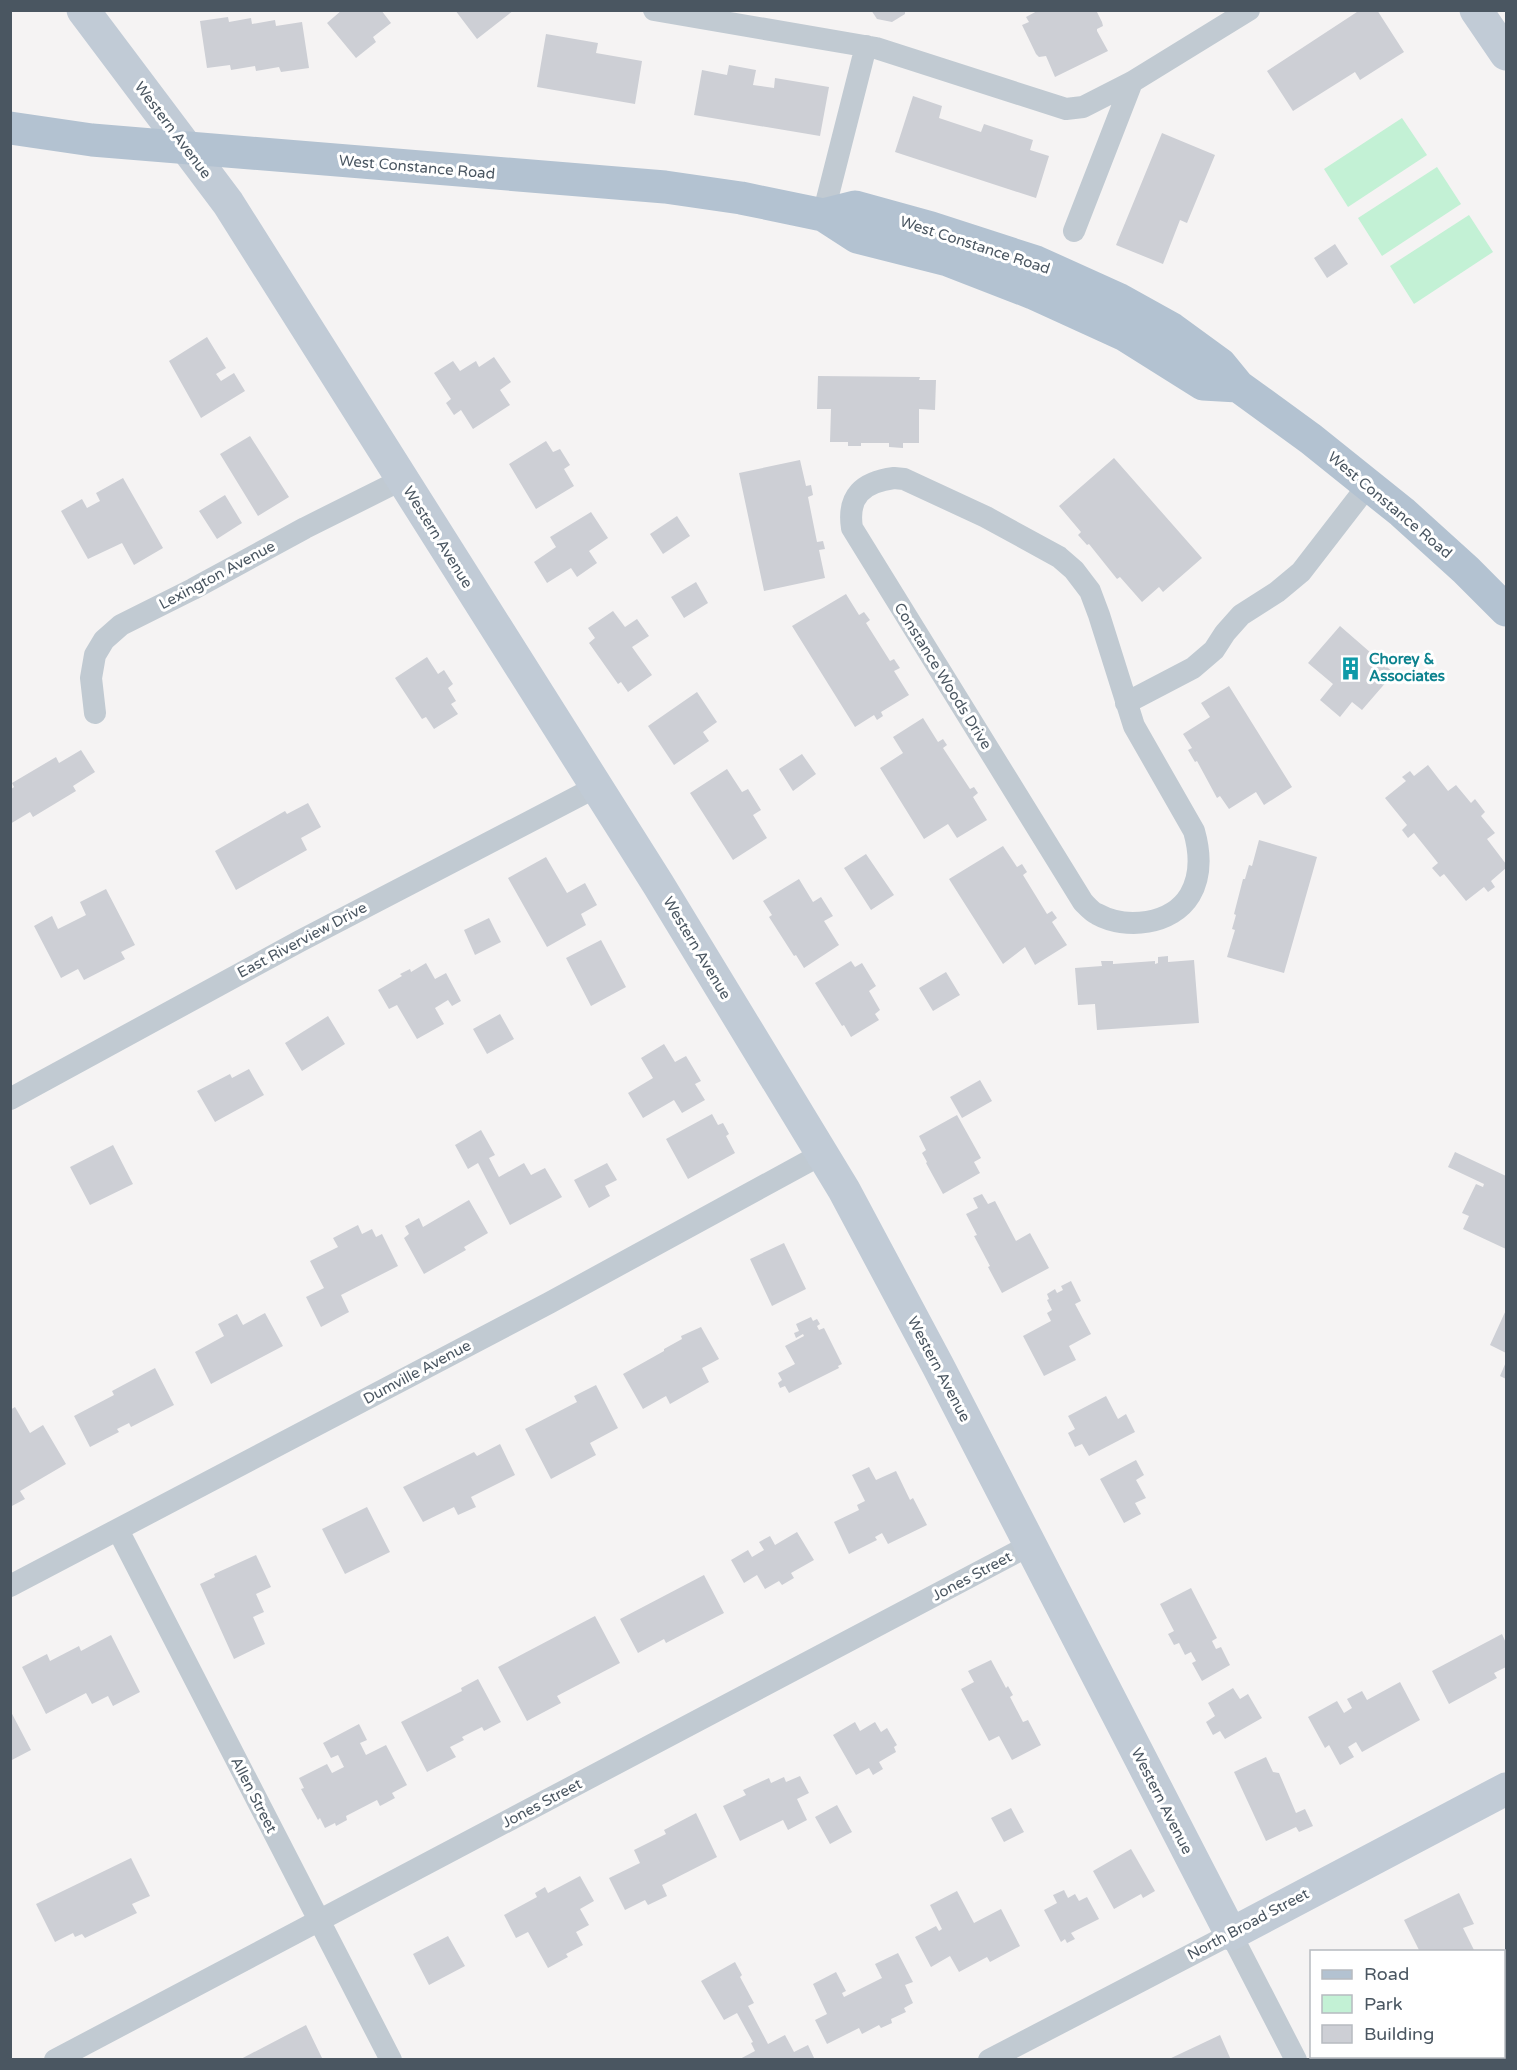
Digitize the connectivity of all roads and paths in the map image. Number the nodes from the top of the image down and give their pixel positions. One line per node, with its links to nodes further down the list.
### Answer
1 (83, 10): 9 (street, Western Avenue)
2 (654, 10): 5 (street)
3 (1249, 10): 7 (street)
4 (1476, 10): 6 (street)
5 (866, 46): 7 (street); 10 (street)
6 (1506, 54)
7 (1132, 82): 11 (street)
8 (10, 128): 9 (main road, West Constance Road)
9 (186, 148): 10 (main road, West Constance Road); 12 (street, Western Avenue)
10 (823, 215): 13 (main road, West Constance Road)
11 (1074, 231)
12 (401, 480): 16 (street, Lexington Avenue); 17 (street, Western Avenue)
13 (1369, 484): 14 (main road, West Constance Road); 15 (street)
14 (1506, 610)
15 (1126, 703): 15 (street, Constance Woods Drive)
16 (95, 713)
17 (596, 787): 18 (street, East Riverview Drive); 19 (street, Western Avenue)
18 (10, 1099)
19 (822, 1154): 20 (street, Dumville Avenue); 21 (street, Western Avenue)
20 (118, 1530): 22 (street, Dumville Avenue); 24 (street, Allen Street)
21 (1030, 1545): 24 (street, Jones Street); 25 (street, Western Avenue)
22 (10, 1586)
23 (1506, 1789): 25 (street, North Broad Street)
24 (319, 1920): 26 (street, Jones Street); 27 (street, Allen Street)
25 (1231, 1934): 28 (street, North Broad Street); 29 (street)
26 (55, 2060)
27 (391, 2060)
28 (989, 2060)
29 (1296, 2060)

